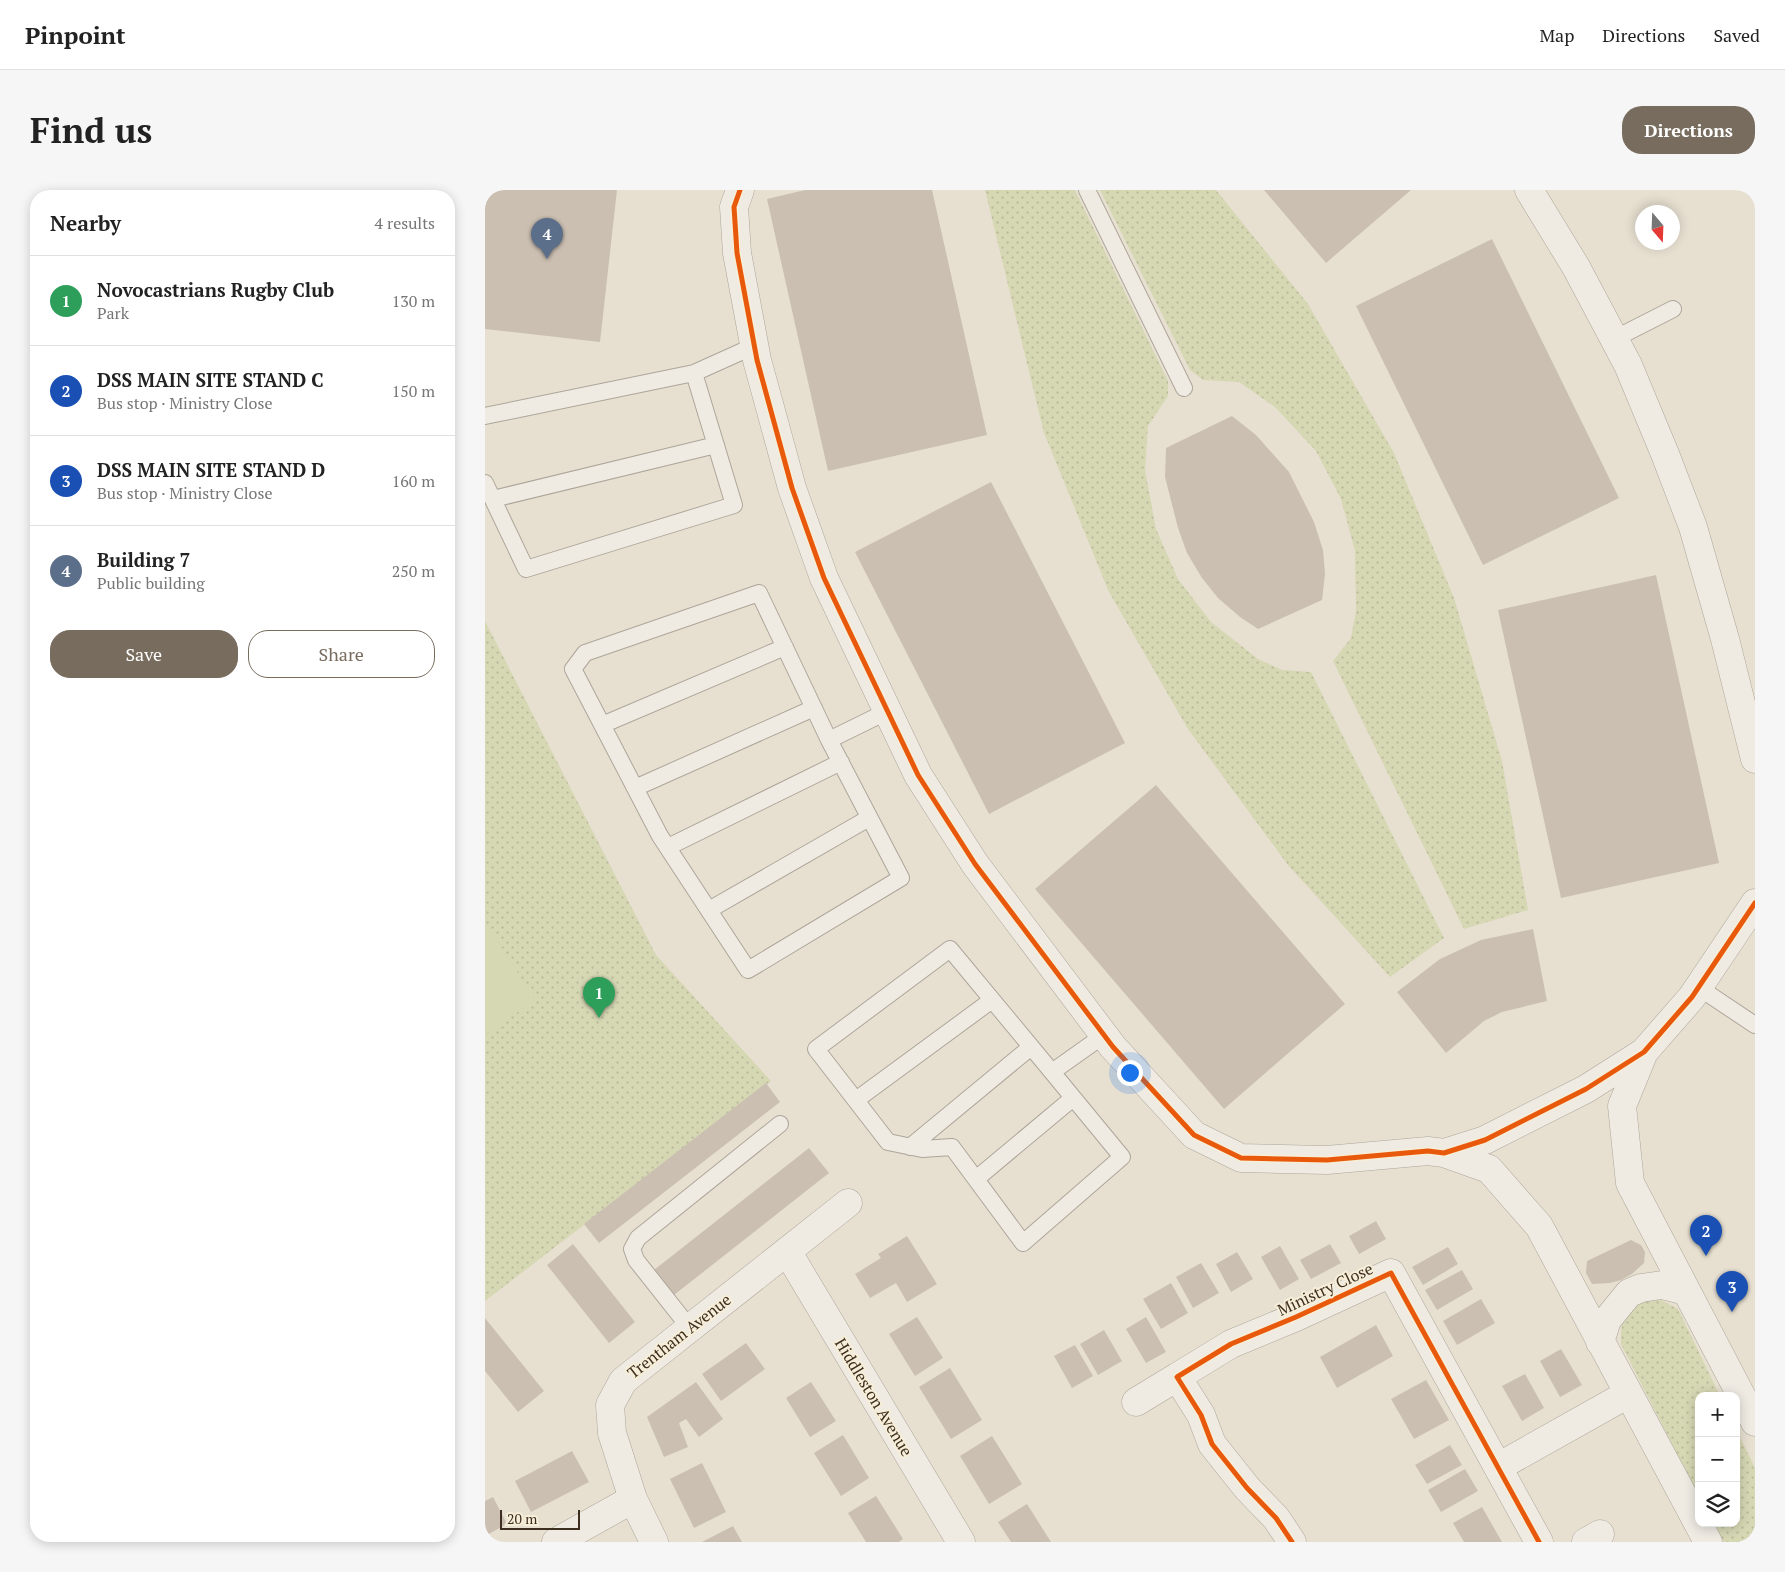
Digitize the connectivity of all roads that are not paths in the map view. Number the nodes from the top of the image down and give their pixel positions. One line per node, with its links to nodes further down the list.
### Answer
1 (739, 190): 6 (street)
2 (1087, 190): 8 (lane)
3 (1529, 190): 5 (street)
4 (1673, 309): 5 (lane)
5 (1614, 339): 15 (street)
6 (754, 346): 7 (lane); 16 (street)
7 (694, 373): 9 (lane); 10 (lane)
8 (1184, 388)
9 (485, 416)
10 (716, 445): 12 (lane); 12 (lane)
11 (485, 483): 12 (lane)
12 (493, 499)
13 (785, 647): 14 (lane); 17 (lane); 17 (lane)
14 (814, 708): 18 (lane); 21 (lane)
15 (1749, 709): 19 (street)
16 (888, 711): 18 (lane); 29 (street)
17 (602, 725): 21 (lane)
18 (829, 740): 20 (lane)
19 (1755, 759)
20 (841, 762): 22 (lane); 23 (lane)
21 (635, 788): 23 (lane)
22 (869, 818): 25 (lane); 25 (lane)
23 (668, 847): 25 (lane)
24 (1755, 903): 26 (street)
25 (709, 910)
26 (1698, 986): 28 (lane); 31 (street)
27 (992, 1000): 30 (lane); 34 (lane); 34 (lane)
28 (1755, 1025)
29 (1104, 1035): 32 (lane); 37 (street)
30 (1031, 1047): 32 (lane); 36 (lane)
31 (1644, 1052): 37 (street); 41 (street)
32 (1052, 1072): 33 (lane)
33 (1073, 1098): 38 (lane); 38 (lane)
34 (856, 1100): 36 (lane)
35 (780, 1124): 42 (lane)
36 (910, 1147): 38 (lane)
37 (1444, 1153): 43 (street)
38 (976, 1179)
39 (848, 1203): 40 (street, Trentham Avenue)
40 (787, 1251): 42 (street, Trentham Avenue); 52 (street, Hiddleston Avenue)
41 (1687, 1291): 43 (street); 47 (street)
42 (689, 1327): 49 (street, Trentham Avenue)
43 (1600, 1342): 45 (street)
44 (1177, 1377): 46 (street, Ministry Close); 48 (street, Ministry Close); 53 (street)
45 (1628, 1394): 48 (street); 55 (street)
46 (1136, 1402)
47 (1755, 1422)
48 (1498, 1467): 54 (street, Ministry Close)
49 (633, 1499): 50 (street); 51 (street, Trentham Avenue)
50 (556, 1542)
51 (654, 1542)
52 (961, 1542)
53 (1292, 1542)
54 (1539, 1542)
55 (1707, 1542)

